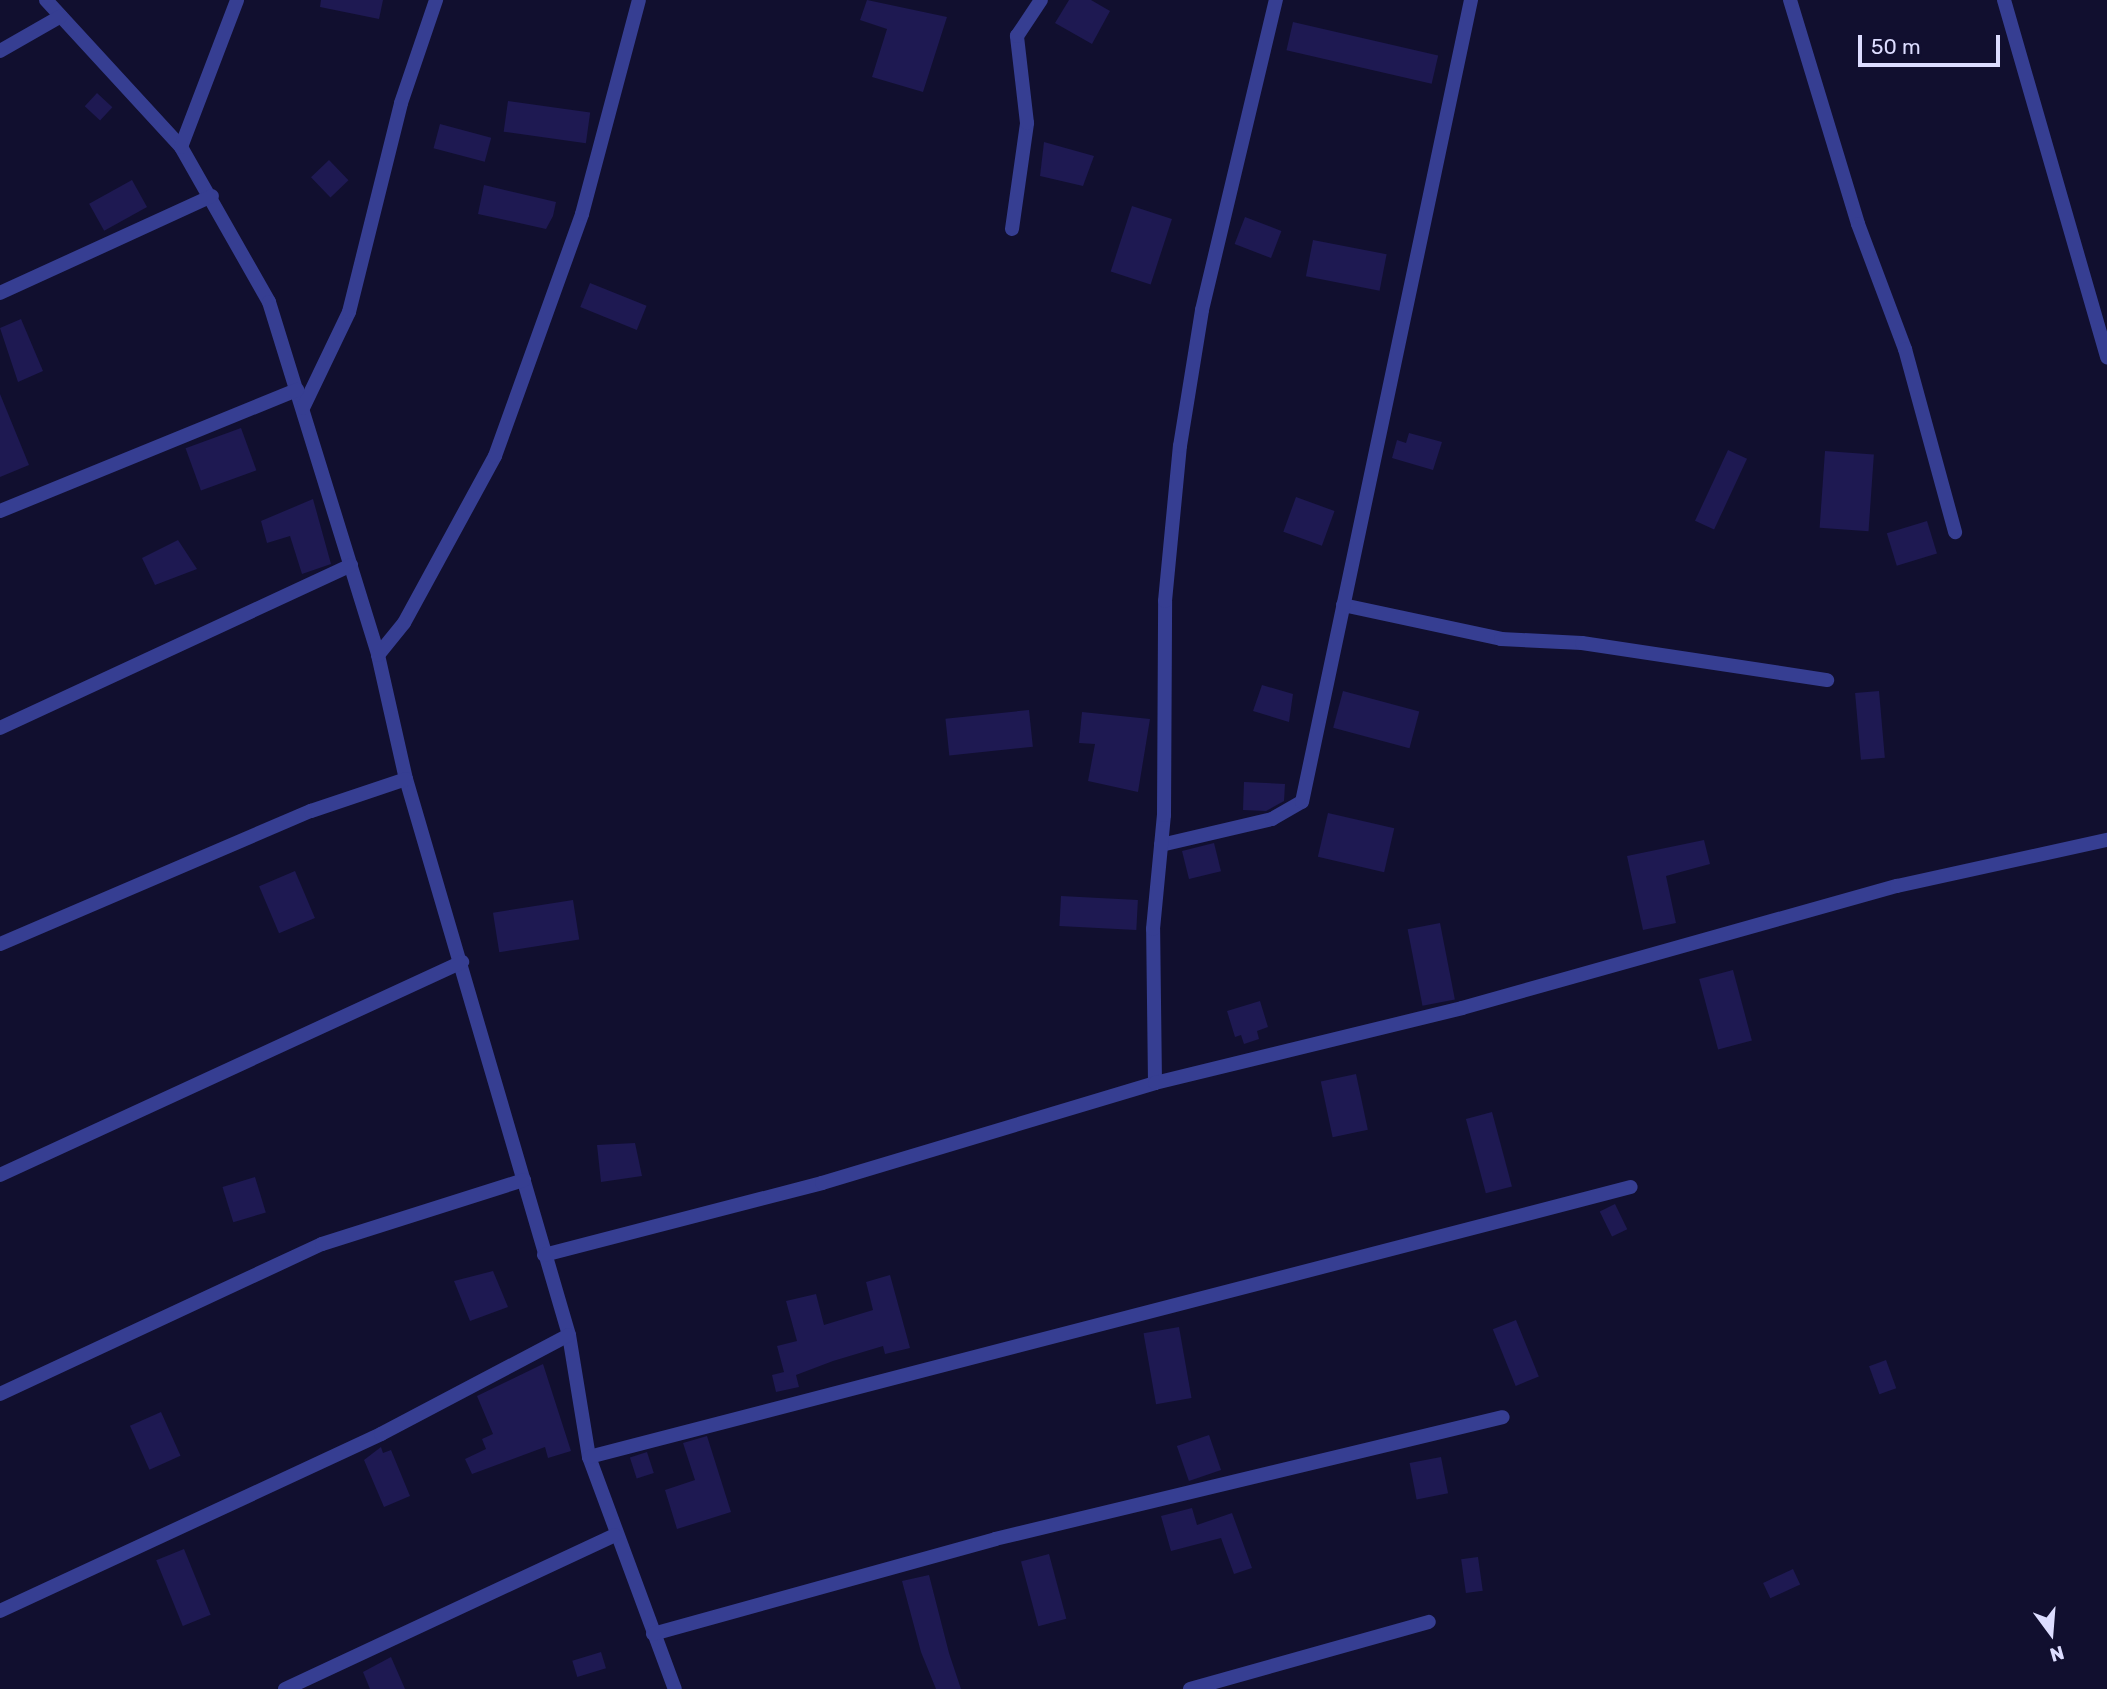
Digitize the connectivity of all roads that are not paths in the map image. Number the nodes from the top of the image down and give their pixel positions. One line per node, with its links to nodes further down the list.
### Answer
1 (46, 0): 10 (street)
2 (237, 0): 12 (street)
3 (436, 0): 18 (street)
4 (639, 0): 23 (street)
5 (1041, 0): 14 (street)
6 (1276, 0): 28 (street)
7 (1471, 0): 22 (street)
8 (1790, 0): 20 (street)
9 (2004, 0): 16 (street)
10 (61, 16): 11 (street); 12 (street)
11 (0, 51)
12 (181, 147): 13 (street)
13 (212, 196): 15 (street); 17 (street)
14 (1012, 229)
15 (0, 293)
16 (2107, 357)
17 (297, 390): 18 (street); 19 (street)
18 (303, 408): 21 (street)
19 (0, 511)
20 (1955, 532)
21 (351, 565): 23 (street); 25 (street)
22 (1343, 605): 24 (street); 28 (street)
23 (379, 655): 26 (street)
24 (1827, 680)
25 (0, 728)
26 (406, 779): 29 (street); 30 (street)
27 (2107, 839): 31 (street)
28 (1161, 845): 31 (street)
29 (0, 944)
30 (462, 962): 32 (street); 33 (street)
31 (1155, 1083): 35 (street)
32 (0, 1175)
33 (524, 1180): 35 (street); 37 (street)
34 (1631, 1187): 39 (street)
35 (544, 1255): 36 (street)
36 (569, 1335): 39 (street); 41 (street)
37 (0, 1394)
38 (1503, 1418): 43 (street)
39 (589, 1457): 40 (street)
40 (615, 1535): 43 (street); 44 (street)
41 (0, 1611)
42 (1429, 1622): 46 (street)
43 (653, 1634): 45 (street)
44 (285, 1689)
45 (675, 1689)
46 (1190, 1689)

